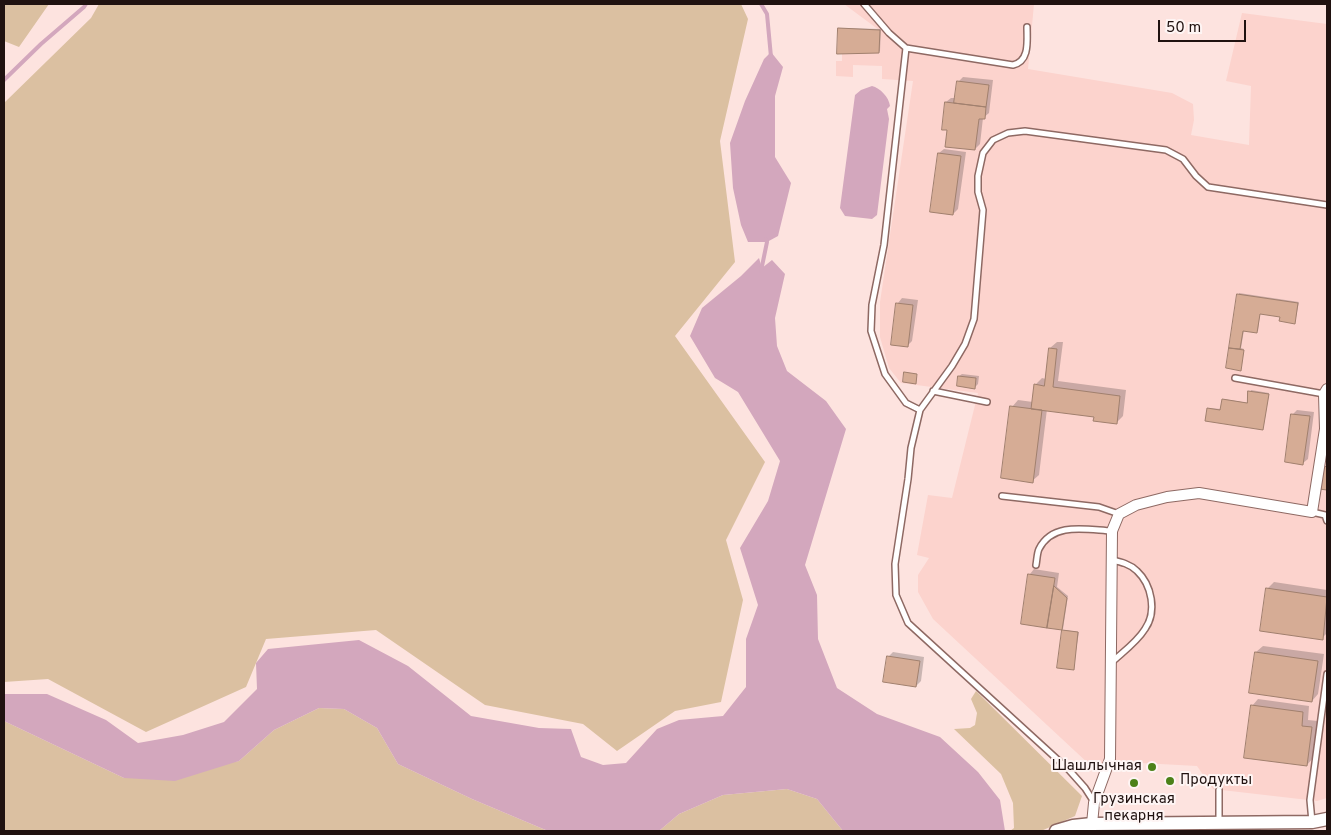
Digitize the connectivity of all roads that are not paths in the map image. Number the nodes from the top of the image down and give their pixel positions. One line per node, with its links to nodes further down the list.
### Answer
1 (864, 4): 3 (lane)
2 (1027, 27): 3 (lane)
3 (906, 48): 9 (lane)
4 (1327, 205): 6 (lane)
5 (1235, 378): 7 (lane)
6 (933, 392): 8 (lane); 9 (lane)
7 (1326, 392): 11 (street)
8 (987, 402)
9 (920, 410): 20 (lane)
10 (1002, 496): 12 (lane)
11 (1312, 512): 12 (street); 13 (lane)
12 (1118, 514): 14 (street)
13 (1327, 521)
14 (1112, 531): 15 (street); 16 (lane)
15 (1112, 560): 17 (street); 17 (lane)
16 (1036, 564)
17 (1112, 662): 20 (street)
18 (1327, 674): 23 (lane)
19 (1219, 790): 22 (lane)
20 (1094, 803): 24 (street)
21 (1327, 819): 23 (street)
22 (1219, 822): 23 (street); 24 (street)
23 (1312, 822)
24 (1092, 824): 25 (street)
25 (1056, 831)

